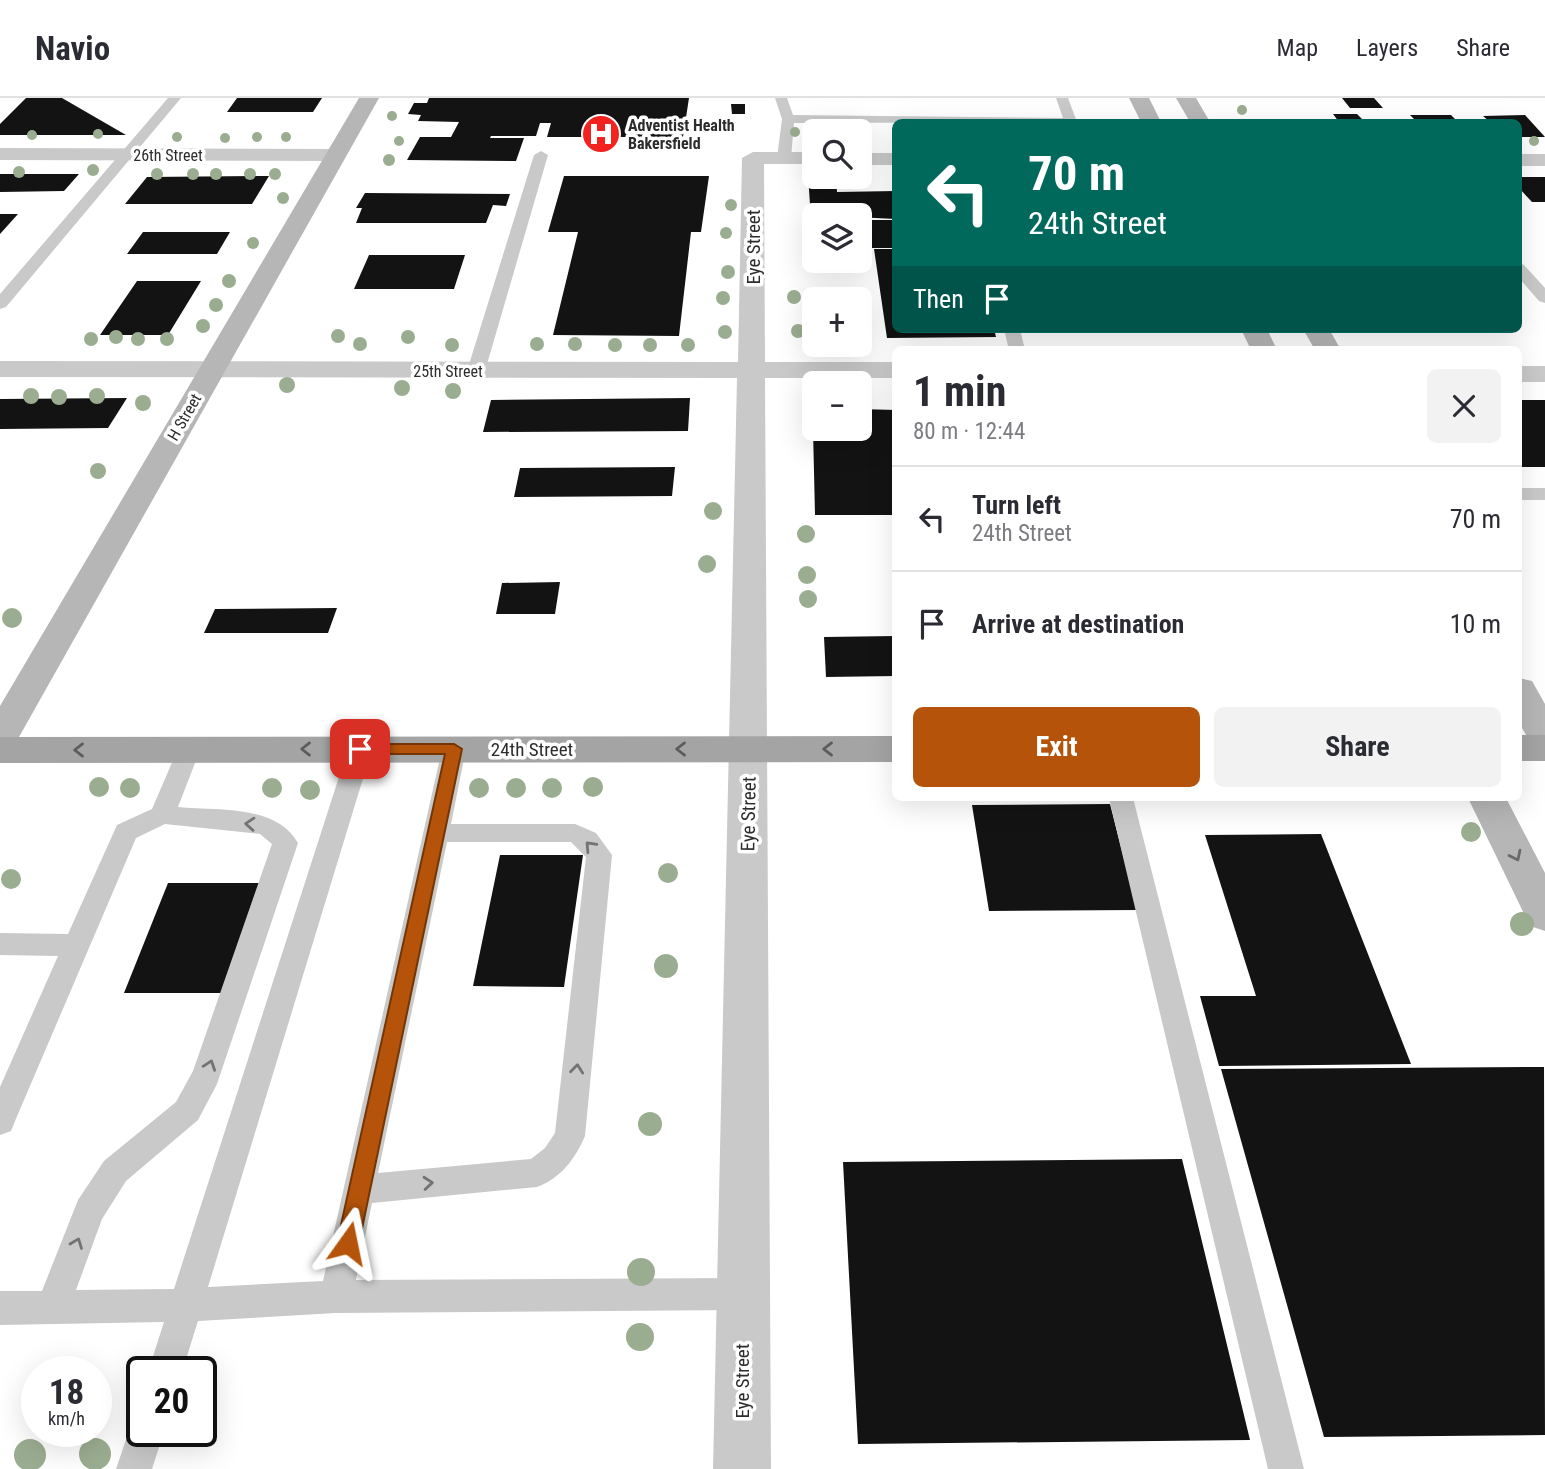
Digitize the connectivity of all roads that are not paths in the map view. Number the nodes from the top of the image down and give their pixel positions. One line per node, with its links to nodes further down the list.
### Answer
1 (175, 98): 13 (lane)
2 (369, 98): 14 (street, H Street)
3 (781, 98): 7 (lane)
4 (1062, 98): 8 (lane)
5 (1139, 98): 9 (street)
6 (1186, 98): 10 (street)
7 (788, 119): 11 (lane); 16 (lane)
8 (1070, 119)
9 (1150, 119)
10 (1197, 119)
11 (892, 120)
12 (0, 154): 13 (street, 26th Street)
13 (127, 155): 14 (street, 26th Street); 24 (lane)
14 (336, 155): 28 (street, H Street)
15 (541, 155): 29 (lane)
16 (784, 158): 17 (street); 26 (street, Eye Street)
17 (802, 158)
18 (872, 159): 19 (street)
19 (892, 159)
20 (1522, 160): 21 (street)
21 (1545, 160)
22 (1522, 271): 23 (lane)
23 (1545, 298)
24 (0, 304)
25 (0, 369): 28 (street, 25th Street)
26 (752, 369): 27 (street, 25th Street); 29 (street, 25th Street); 41 (street, Eye Street)
27 (892, 370)
28 (211, 371): 29 (street, 25th Street); 36 (street, H Street)
29 (476, 371)
30 (1522, 374): 31 (street)
31 (1545, 374)
32 (1522, 494): 33 (lane)
33 (1545, 494)
34 (1522, 695): 35 (street)
35 (1545, 736)
36 (0, 737)
37 (1522, 748): 38 (main road)
38 (1545, 748)
39 (360, 749): 40 (main road, 24th Street); 44 (main road, 24th Street, one-way to 44); 56 (lane)
40 (454, 749): 41 (main road, 24th Street, one-way to 40); 48 (lane)
41 (749, 749): 42 (main road, 24th Street, one-way to 41); 54 (street, Eye Street)
42 (892, 749)
43 (0, 750): 44 (main road, 24th Street, one-way to 43)
44 (188, 750): 47 (lane)
45 (1122, 801): 63 (lane)
46 (1488, 801): 49 (street, one-way to 49)
47 (162, 815): 51 (lane); 57 (lane, one-way to 47)
48 (436, 833): 53 (lane); 53 (lane, one-way to 48)
49 (1545, 914)
50 (0, 944): 51 (lane)
51 (76, 945): 52 (lane)
52 (0, 1121)
53 (360, 1189): 55 (lane)
54 (741, 1294): 55 (lane); 62 (street, Eye Street)
55 (336, 1297): 56 (lane)
56 (186, 1305): 57 (lane); 59 (lane)
57 (53, 1307): 58 (lane)
58 (0, 1308)
59 (170, 1356)
60 (141, 1447): 61 (lane)
61 (134, 1469)
62 (742, 1469)
63 (1286, 1469)

